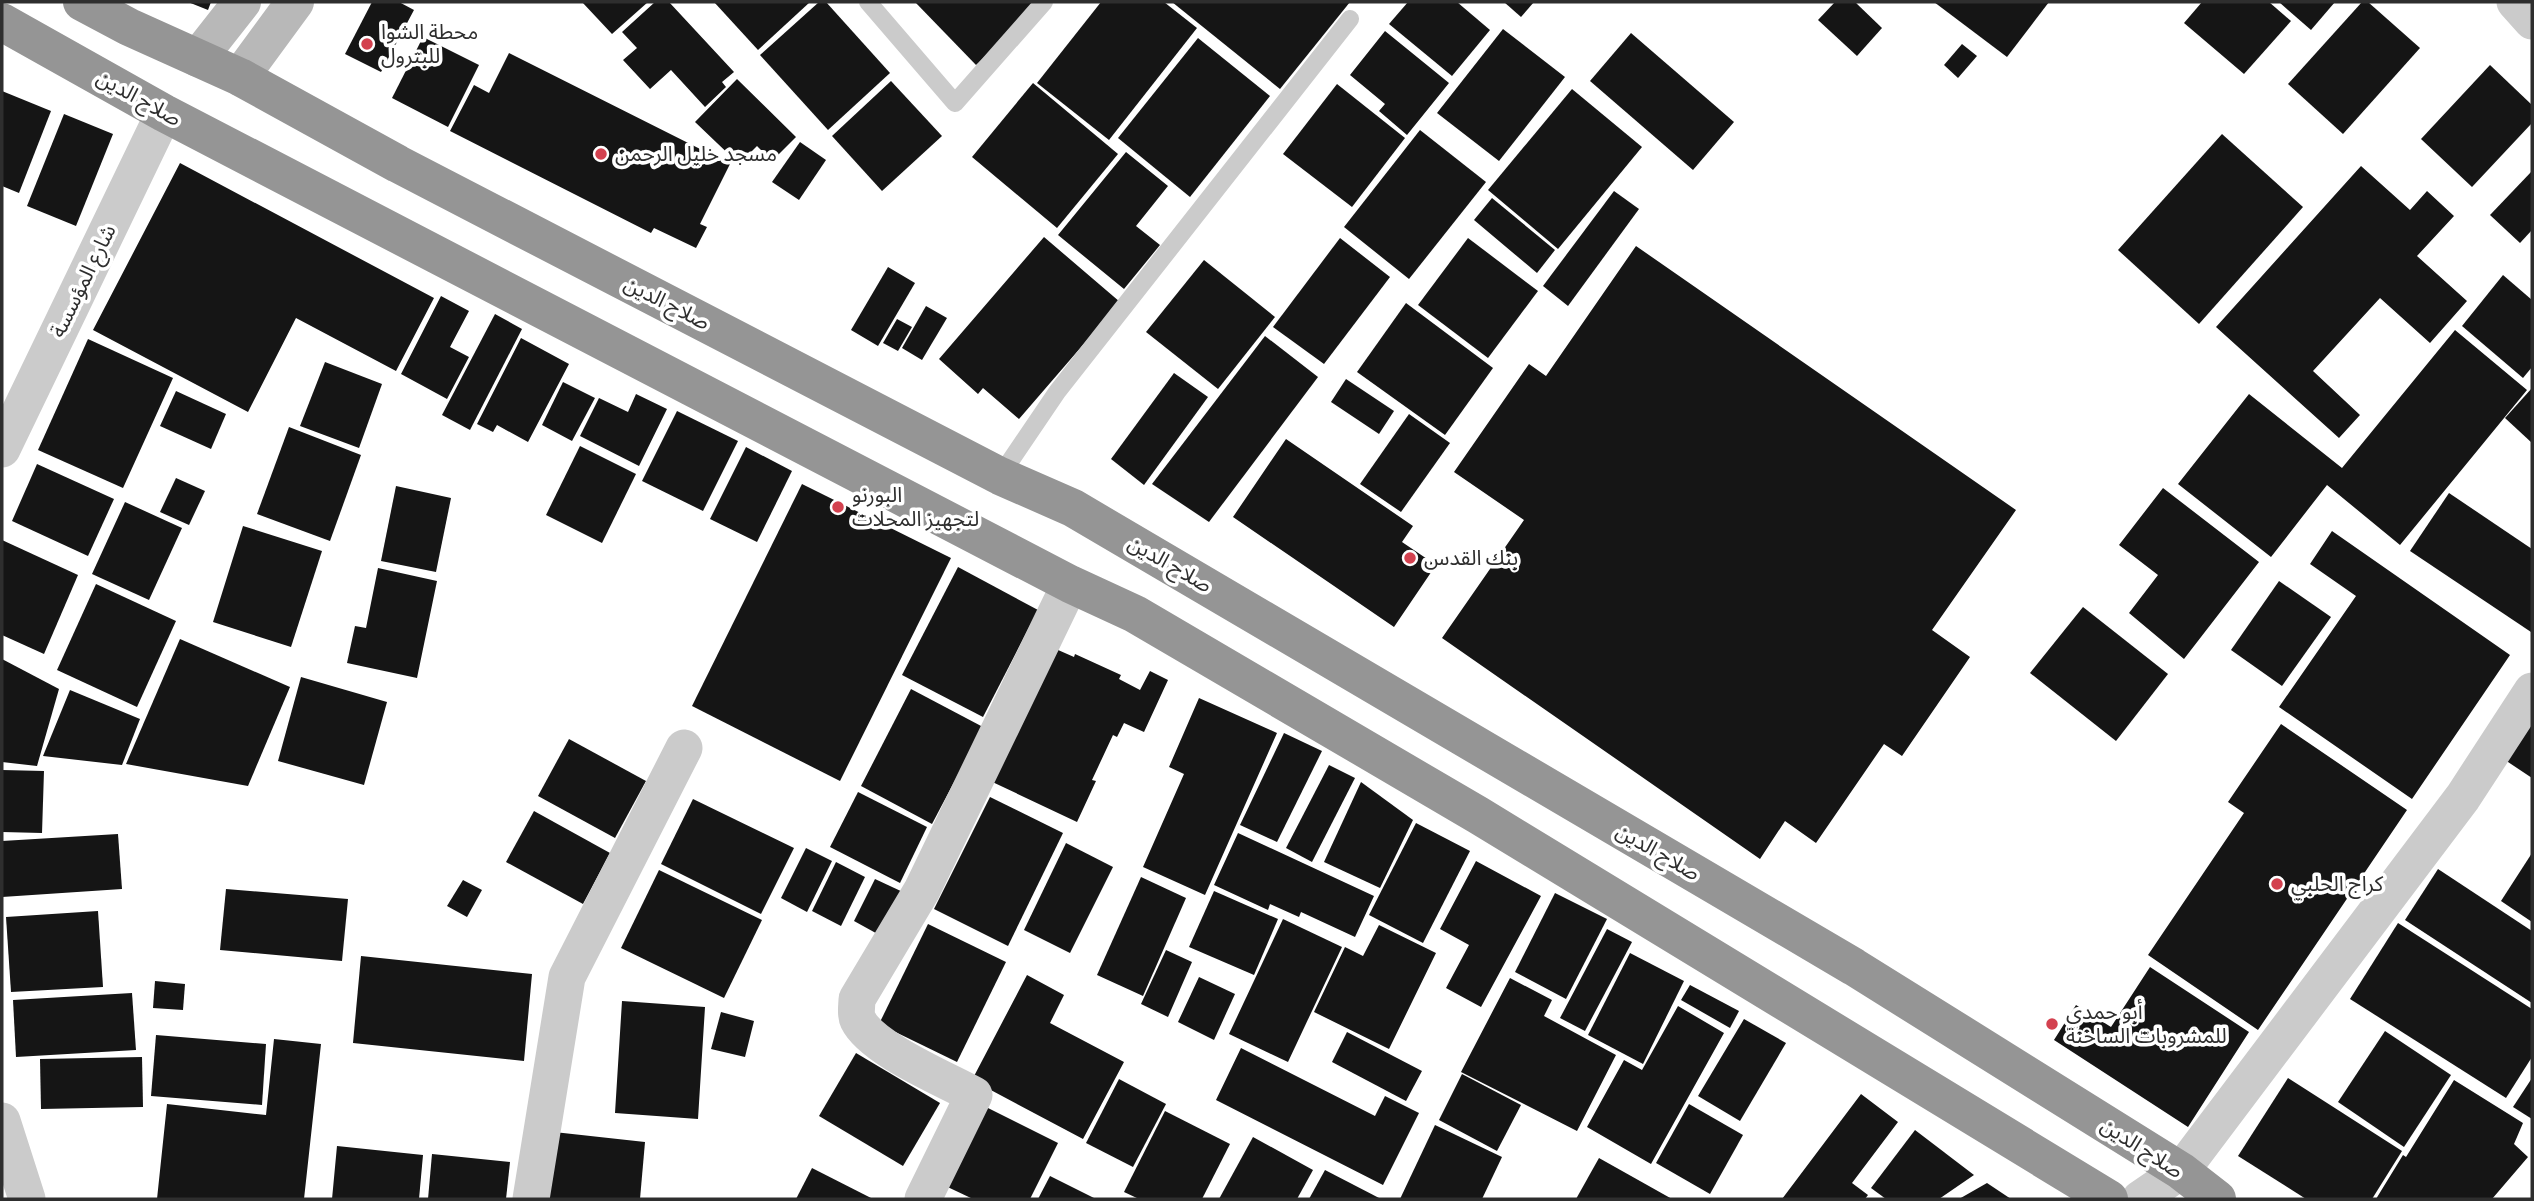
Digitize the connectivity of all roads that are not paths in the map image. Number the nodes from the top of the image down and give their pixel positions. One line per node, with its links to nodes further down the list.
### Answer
1 (82, 2): 10 (highway, صلاح الدين)
2 (242, 2): 10 (main road)
3 (295, 2): 11 (main road)
4 (869, 2): 5 (lane)
5 (1044, 2)
6 (2515, 2): 8 (street)
7 (1350, 19): 14 (lane)
8 (2532, 21)
9 (2, 22): 12 (highway, صلاح الدين)
10 (198, 58): 11 (highway, صلاح الدين)
11 (240, 77): 14 (highway, صلاح الدين)
12 (164, 113): 13 (street, شارع المؤسسة); 15 (highway, صلاح الدين)
13 (2, 449)
14 (1000, 476): 19 (highway, صلاح الدين)
15 (1070, 584): 22 (street); 23 (highway, صلاح الدين)
16 (2532, 691): 19 (street)
17 (684, 748): 21 (street)
18 (2, 1121): 20 (street)
19 (2181, 1171): 24 (street); 25 (highway, صلاح الدين)
20 (27, 1199)
21 (530, 1199)
22 (923, 1199)
23 (2109, 1199)
24 (2140, 1199)
25 (2217, 1199)

